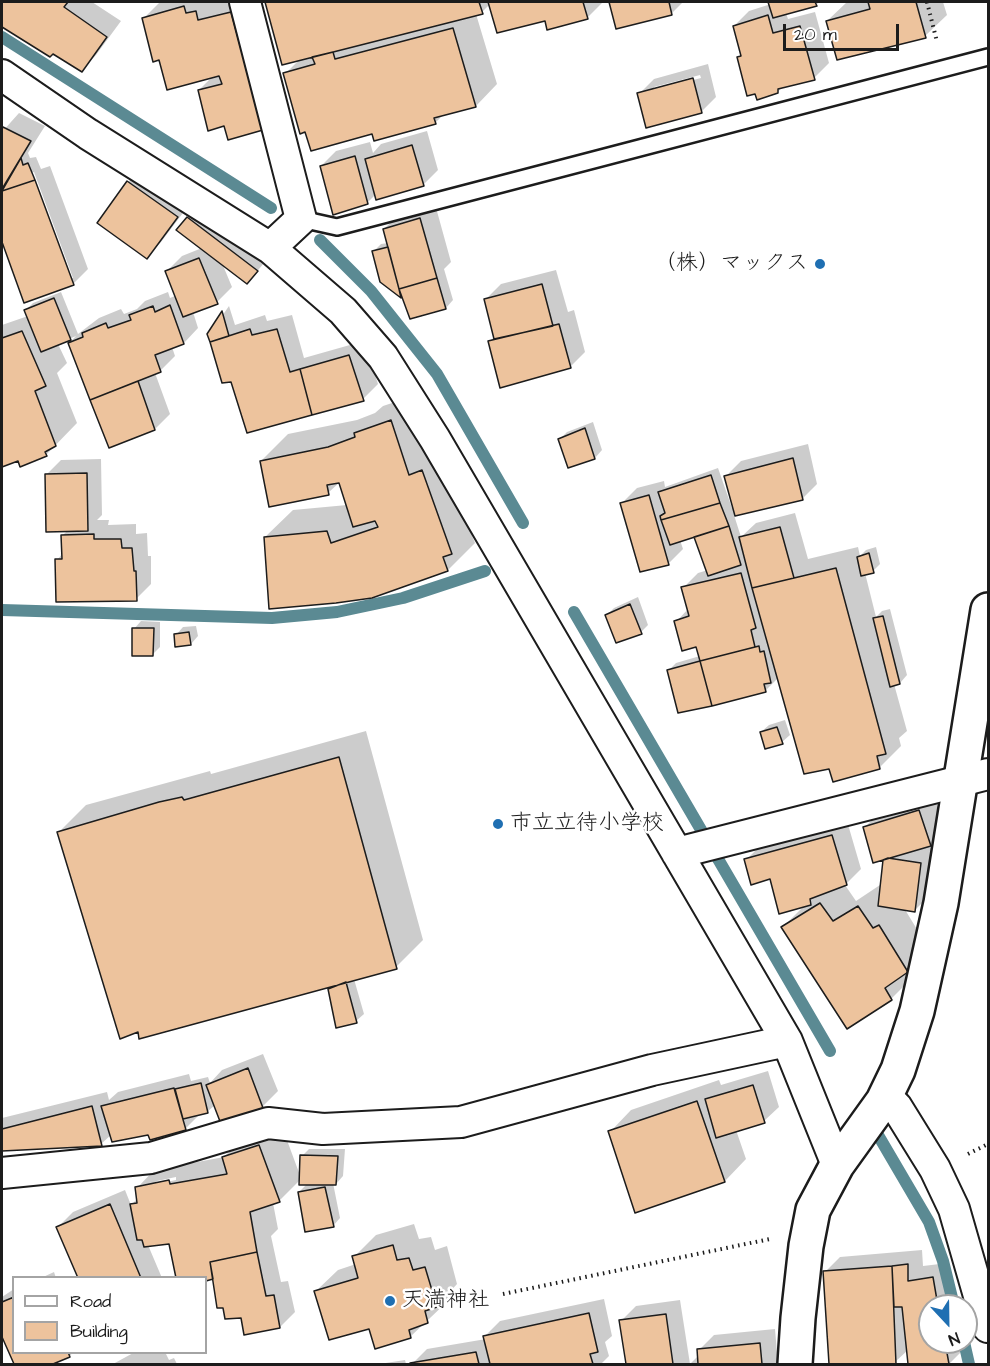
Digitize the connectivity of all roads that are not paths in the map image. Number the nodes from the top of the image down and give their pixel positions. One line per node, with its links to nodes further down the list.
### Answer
1 (245, 2): 4 (street)
2 (988, 57): 4 (lane)
3 (2, 75): 5 (street)
4 (301, 219): 5 (street)
5 (270, 248): 8 (street)
6 (988, 610): 7 (street)
7 (975, 777): 8 (street); 10 (street)
8 (697, 848): 9 (street)
9 (787, 1041): 11 (street); 12 (street)
10 (883, 1101): 11 (street); 13 (street)
11 (837, 1165): 14 (street)
12 (2, 1173)
13 (988, 1327)
14 (795, 1365)

